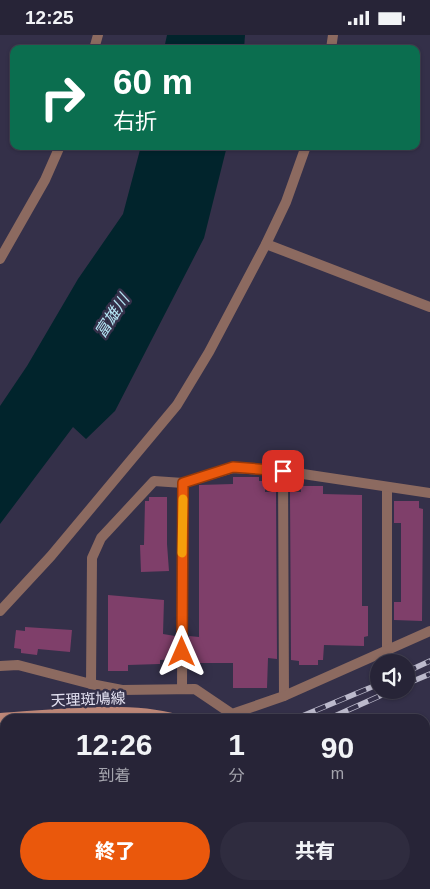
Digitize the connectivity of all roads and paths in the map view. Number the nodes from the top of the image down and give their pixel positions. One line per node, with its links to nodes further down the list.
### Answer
1 (58, 150): 4 (street)
2 (305, 150): 3 (street)
3 (266, 244): 5 (street); 10 (street)
4 (0, 259)
5 (430, 307)
6 (283, 471): 7 (street); 8 (street); 16 (street)
7 (183, 483): 14 (street); 15 (street)
8 (387, 487): 9 (street); 12 (street)
9 (430, 493)
10 (0, 611)
11 (430, 631): 12 (street)
12 (387, 651): 16 (street)
13 (0, 666): 14 (street)
14 (91, 684): 15 (street)
15 (182, 689): 16 (street)
16 (284, 696)
17 (93, 714): 18 (main road, 天理斑鳩線)
18 (147, 714)

